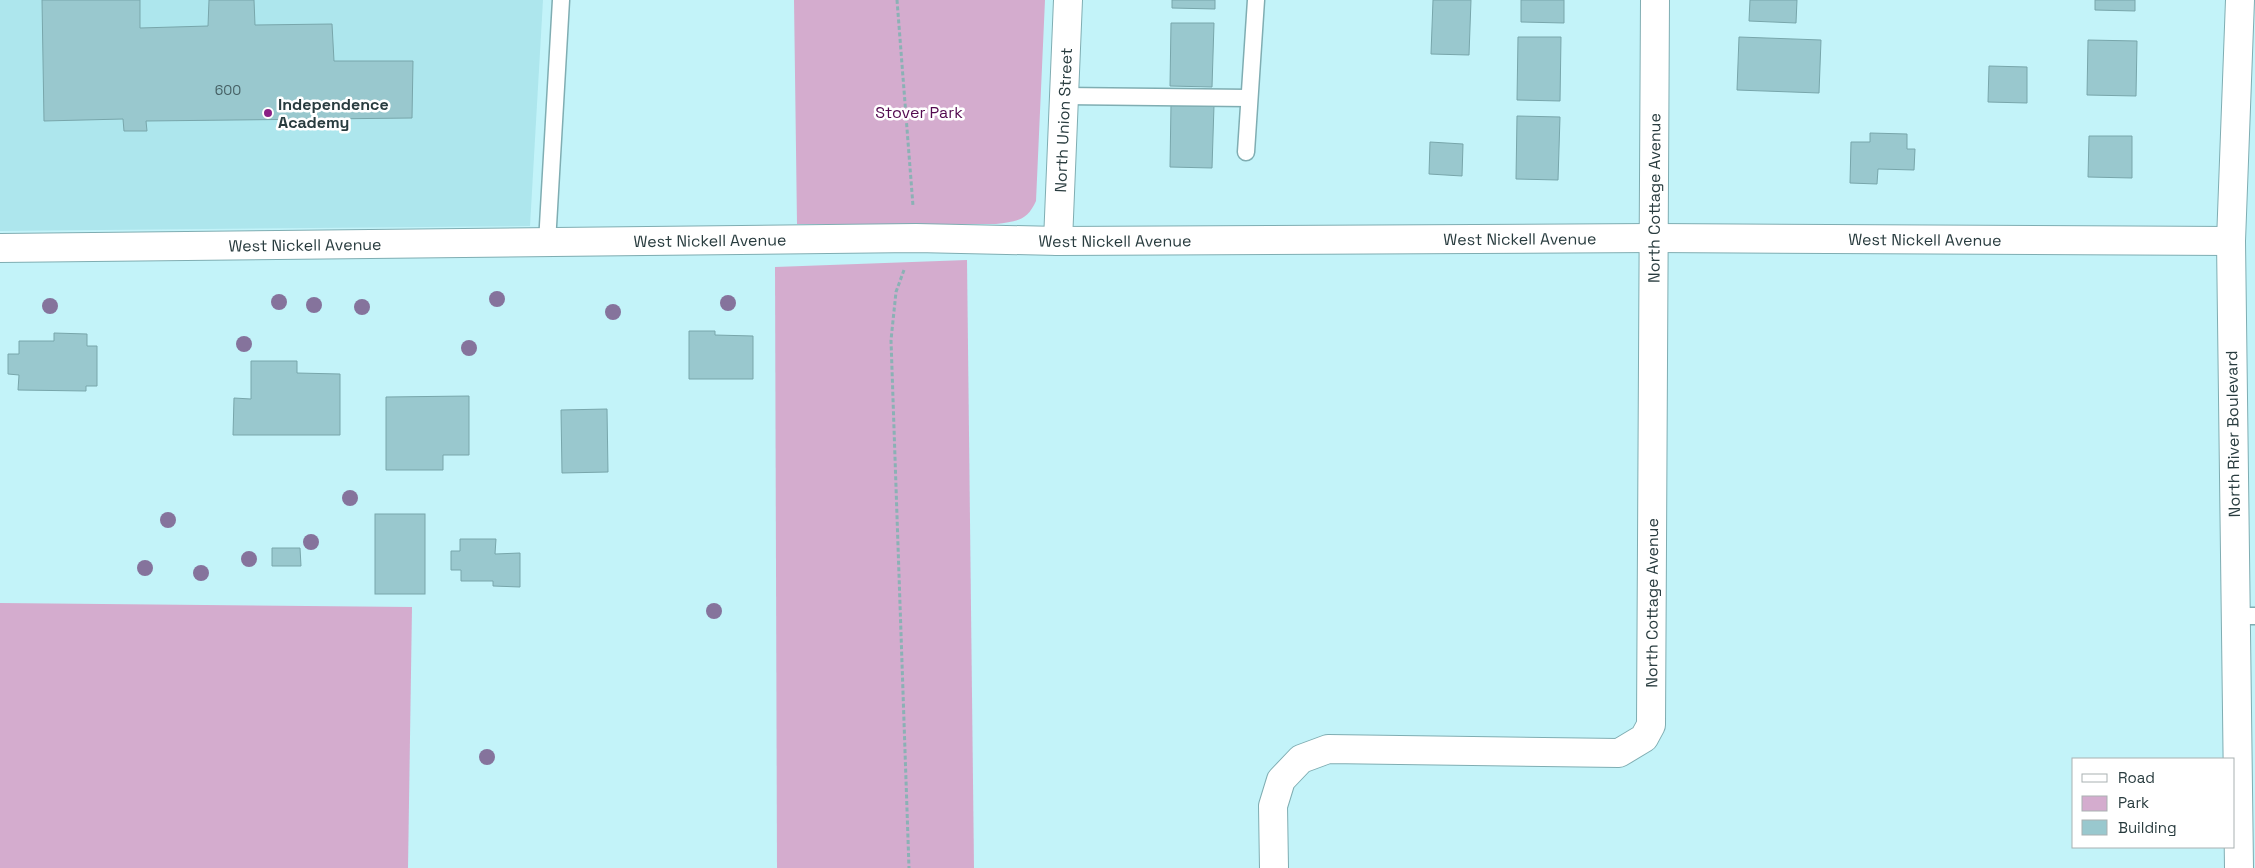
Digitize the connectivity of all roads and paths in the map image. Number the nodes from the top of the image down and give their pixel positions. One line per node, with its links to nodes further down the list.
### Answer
1 (561, 0): 14 (lane)
2 (897, 0): 10 (path)
3 (1068, 0): 7 (street, North Union Street)
4 (1256, 0): 8 (lane)
5 (1655, 0): 11 (street, North Cottage Avenue)
6 (2240, 0): 13 (street, North River Boulevard)
7 (1064, 96): 8 (lane); 12 (street, North Union Street)
8 (1249, 98): 9 (lane)
9 (1246, 152)
10 (916, 238): 12 (street, West Nickell Avenue); 14 (street, West Nickell Avenue); 17 (path)
11 (1654, 238): 12 (street, West Nickell Avenue); 13 (street, West Nickell Avenue); 18 (street, North Cottage Avenue)
12 (1058, 241)
13 (2231, 241): 16 (street, North River Boulevard)
14 (546, 243): 15 (street, West Nickell Avenue)
15 (0, 248)
16 (2245, 616): 19 (street, North River Boulevard)
17 (909, 868)
18 (1274, 868)
19 (2239, 868)

